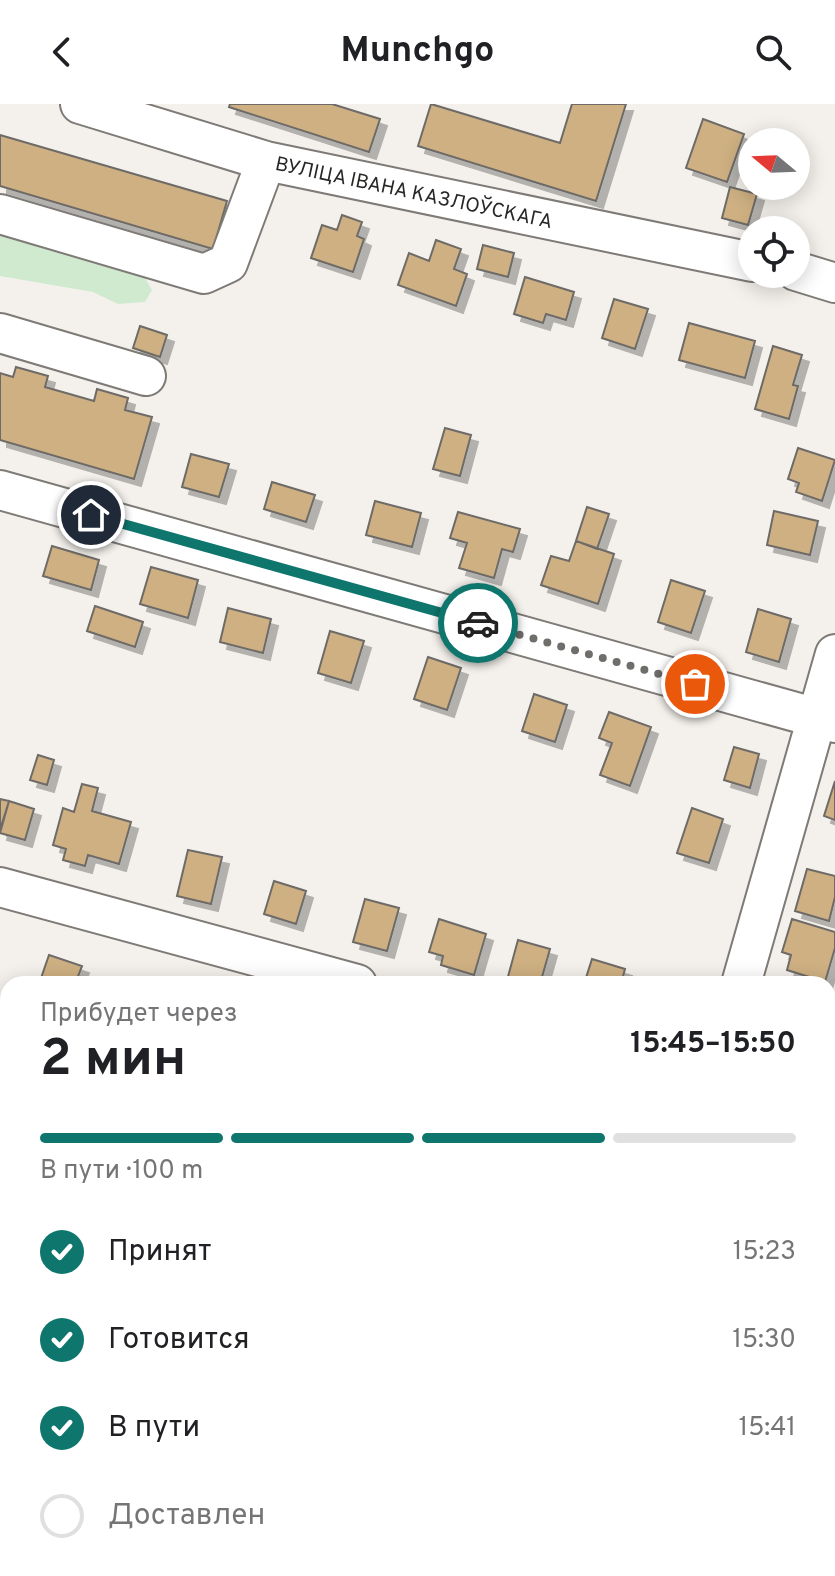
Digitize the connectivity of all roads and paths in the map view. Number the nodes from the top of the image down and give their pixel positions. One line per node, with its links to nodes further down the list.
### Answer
1 (80, 104): 2 (street, ВУЛІЦА ІВАНА КАЗЛОЎСКАГА)
2 (266, 161): 3 (street); 4 (street, ВУЛІЦА ІВАНА КАЗЛОЎСКАГА)
3 (0, 214)
4 (738, 259)
5 (810, 275): 6 (street)
6 (835, 283)
7 (0, 333): 8 (street)
8 (146, 376)
9 (0, 490): 11 (street)
10 (835, 654): 11 (street)
11 (825, 720): 14 (street)
12 (0, 887): 13 (street)
13 (328, 976)
14 (744, 976)

